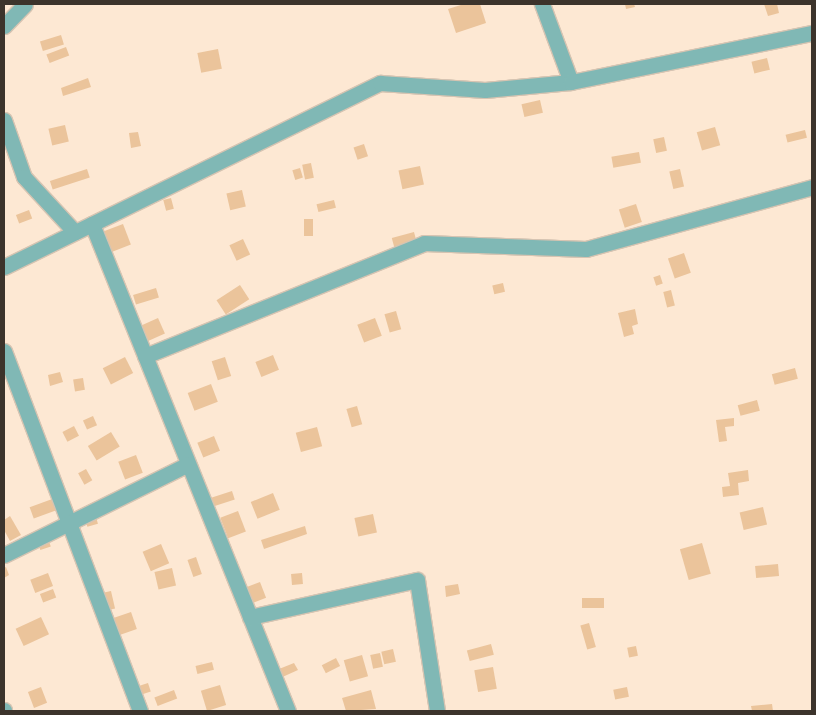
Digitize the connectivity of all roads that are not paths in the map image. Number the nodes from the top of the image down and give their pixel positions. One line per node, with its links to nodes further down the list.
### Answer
1 (25, 4): 3 (street)
2 (542, 4): 5 (street)
3 (4, 26)
4 (812, 33): 5 (street)
5 (571, 82): 8 (street)
6 (4, 120): 9 (street)
7 (812, 187): 12 (street)
8 (92, 224): 9 (street); 12 (street)
9 (75, 232): 10 (street)
10 (4, 268)
11 (4, 351): 14 (street)
12 (145, 356): 13 (street)
13 (188, 464): 14 (street); 16 (street)
14 (71, 523): 15 (street); 17 (street)
15 (4, 555)
16 (250, 617): 18 (street); 19 (street)
17 (140, 711)
18 (288, 711)
19 (437, 711)

